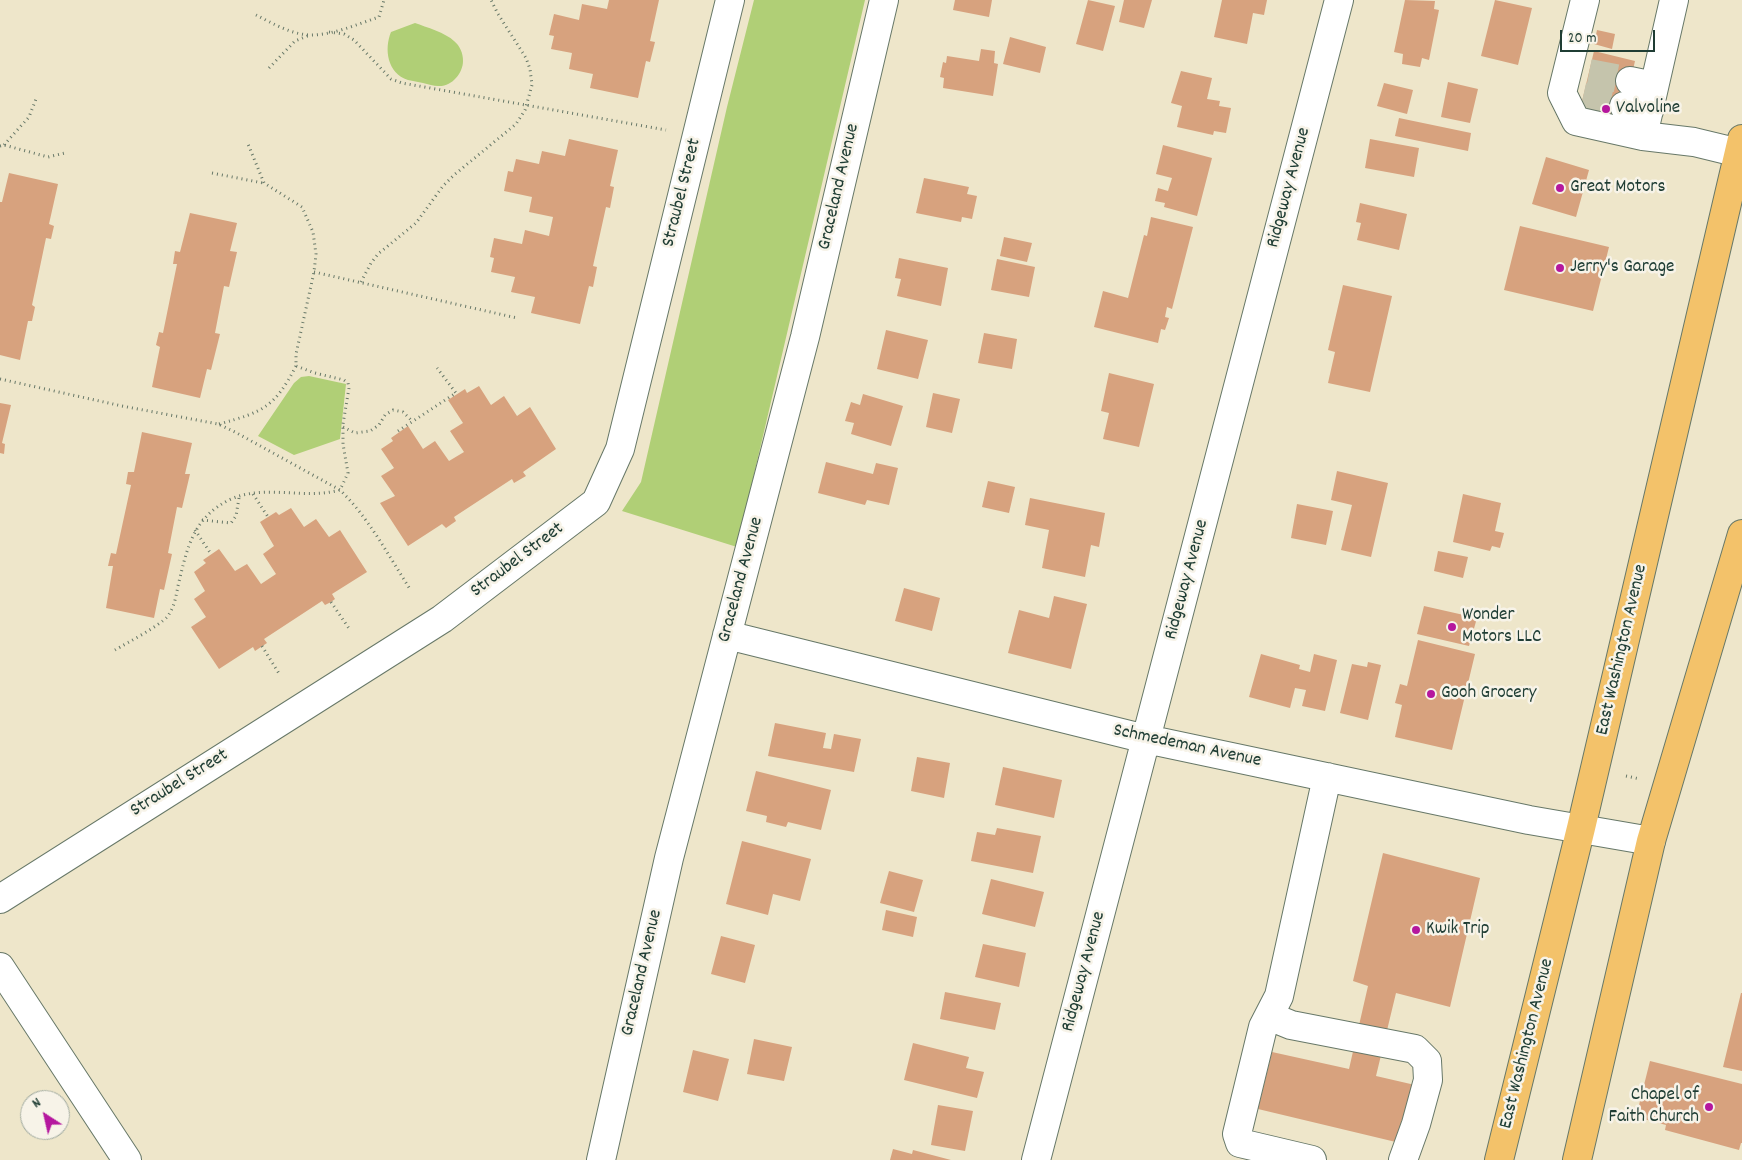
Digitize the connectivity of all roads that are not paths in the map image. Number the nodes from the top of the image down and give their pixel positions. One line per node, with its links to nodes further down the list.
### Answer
1 (730, 0): 14 (street, Straubel Street)
2 (884, 0): 9 (street, Graceland Avenue)
3 (1339, 0): 10 (street, Ridgeway Avenue)
4 (1585, 0): 6 (street)
5 (1674, 0): 6 (street)
6 (1640, 104): 7 (street)
7 (1740, 146): 12 (main road, East Washington Avenue)
8 (1742, 534): 13 (main road)
9 (727, 635): 10 (street, Schmedeman Avenue); 19 (street, Graceland Avenue)
10 (1146, 739): 11 (street, Schmedeman Avenue); 20 (street, Ridgeway Avenue)
11 (1327, 777): 12 (street, Schmedeman Avenue); 16 (street)
12 (1582, 828): 13 (street, Schmedeman Avenue); 23 (main road, East Washington Avenue)
13 (1651, 841): 24 (main road)
14 (0, 899)
15 (0, 967): 18 (street)
16 (1269, 1016): 17 (street); 22 (street)
17 (1238, 1151): 21 (street)
18 (127, 1160)
19 (601, 1160)
20 (1036, 1160)
21 (1312, 1160)
22 (1403, 1160)
23 (1499, 1160)
24 (1577, 1160)

